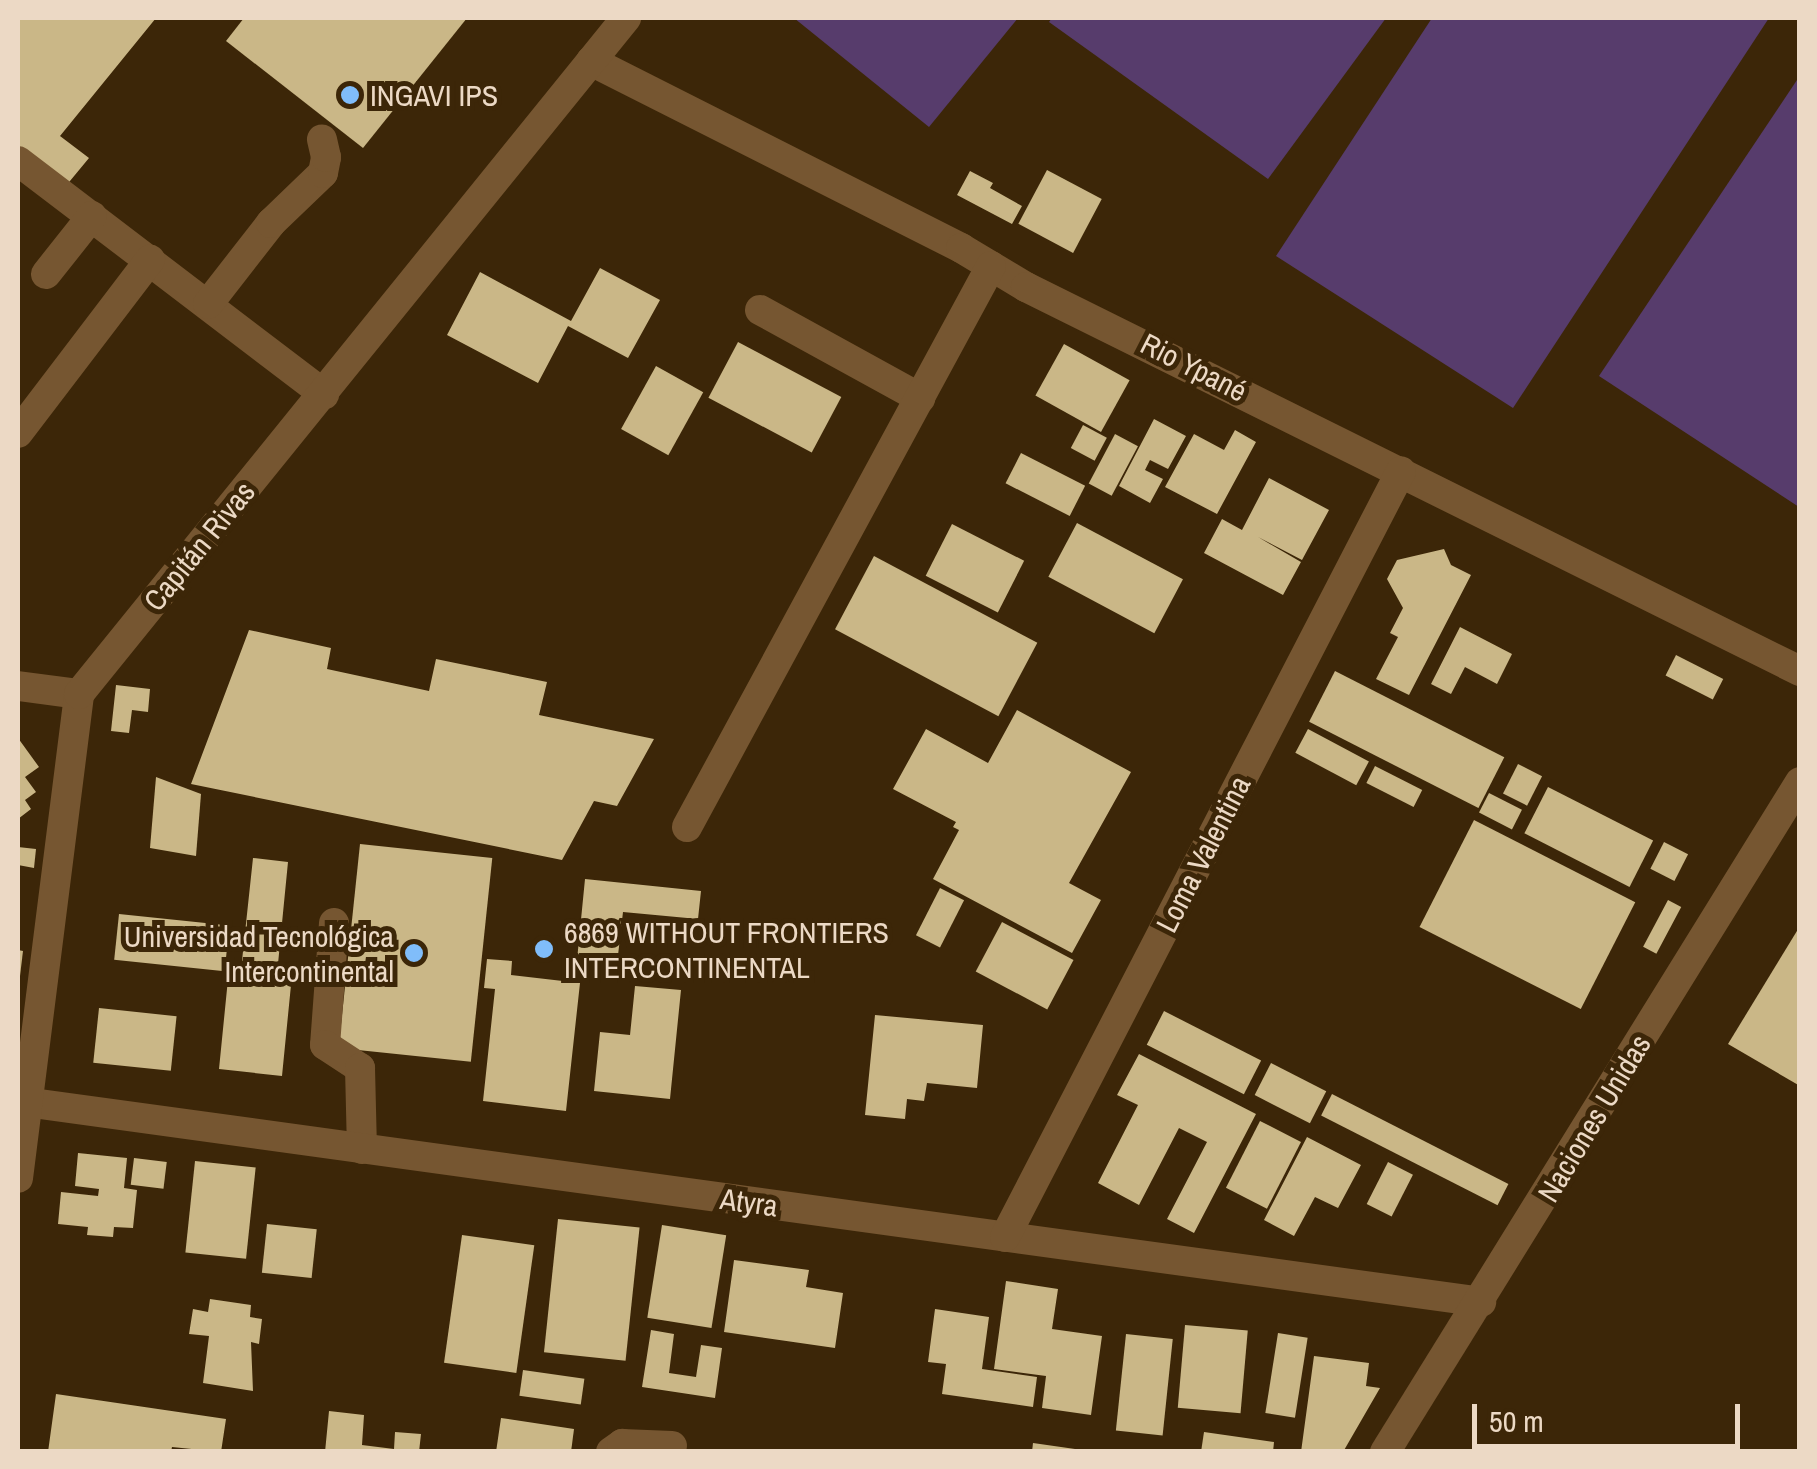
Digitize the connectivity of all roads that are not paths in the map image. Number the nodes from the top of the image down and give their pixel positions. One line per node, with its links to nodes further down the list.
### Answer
1 (626, 18): 2 (street, Capitán Rivas)
2 (591, 61): 7 (street, Rio Ypané); 11 (street, Capitán Rivas)
3 (322, 140): 9 (street)
4 (18, 162): 5 (street)
5 (92, 216): 6 (street); 8 (street)
6 (150, 260): 9 (street); 13 (street)
7 (991, 266): 12 (street); 14 (street, Rio Ypané)
8 (46, 274)
9 (208, 304): 11 (street)
10 (760, 310): 12 (street)
11 (324, 394): 17 (street, Capitán Rivas)
12 (920, 398): 19 (street)
13 (18, 433)
14 (1401, 470): 15 (street, Rio Ypané); 24 (street, Loma Valentina)
15 (1800, 671)
16 (18, 686): 17 (street)
17 (79, 694): 21 (street)
18 (1800, 782): 25 (street, Naciones Unidas)
19 (688, 827)
20 (334, 923): 22 (street)
21 (22, 1102): 22 (street, Atyra); 23 (street)
22 (362, 1148): 24 (street, Atyra)
23 (18, 1178)
24 (1005, 1237): 25 (street, Atyra)
25 (1481, 1302): 28 (street, Naciones Unidas)
26 (672, 1446): 27 (street)
27 (611, 1452)
28 (1385, 1452)

